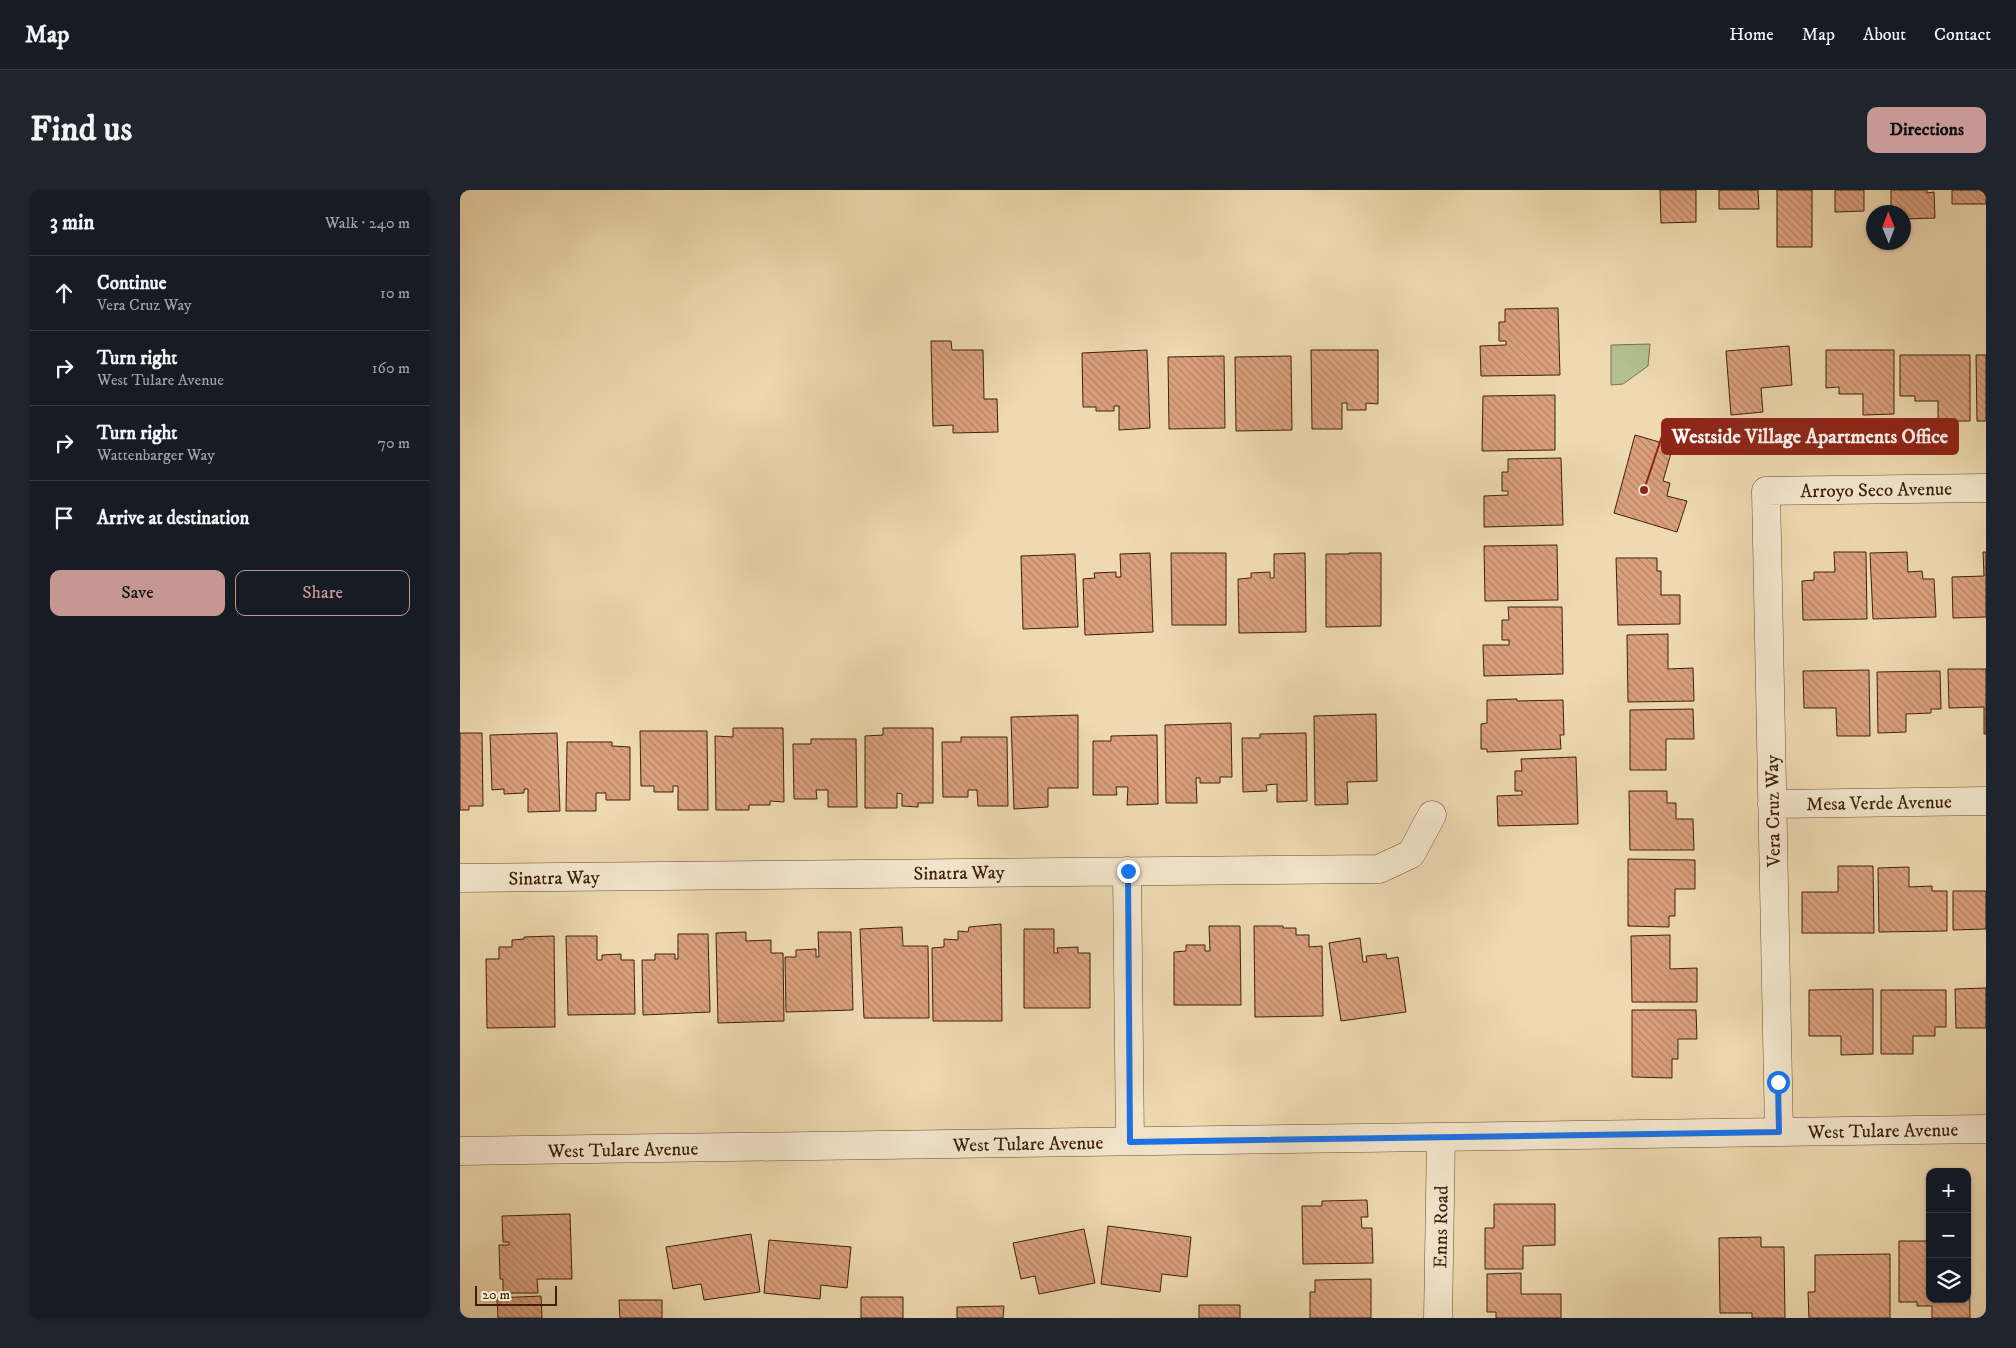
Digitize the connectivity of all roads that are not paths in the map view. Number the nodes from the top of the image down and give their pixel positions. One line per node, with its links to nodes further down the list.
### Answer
1 (1986, 488): 2 (street, Arroyo Seco Avenue)
2 (1766, 491): 4 (street, Vera Cruz Way)
3 (1986, 801): 4 (street, Mesa Verde Avenue)
4 (1772, 804): 9 (street, Vera Cruz Way)
5 (1432, 815): 6 (street, Sinatra Way)
6 (1128, 871): 7 (street, Sinatra Way); 11 (street)
7 (460, 878)
8 (1986, 1129): 9 (street, West Tulare Avenue)
9 (1779, 1132): 10 (street, West Tulare Avenue)
10 (1441, 1137): 11 (street, West Tulare Avenue); 13 (street, Enns Road)
11 (1130, 1142): 12 (street, West Tulare Avenue)
12 (460, 1151)
13 (1438, 1318)

